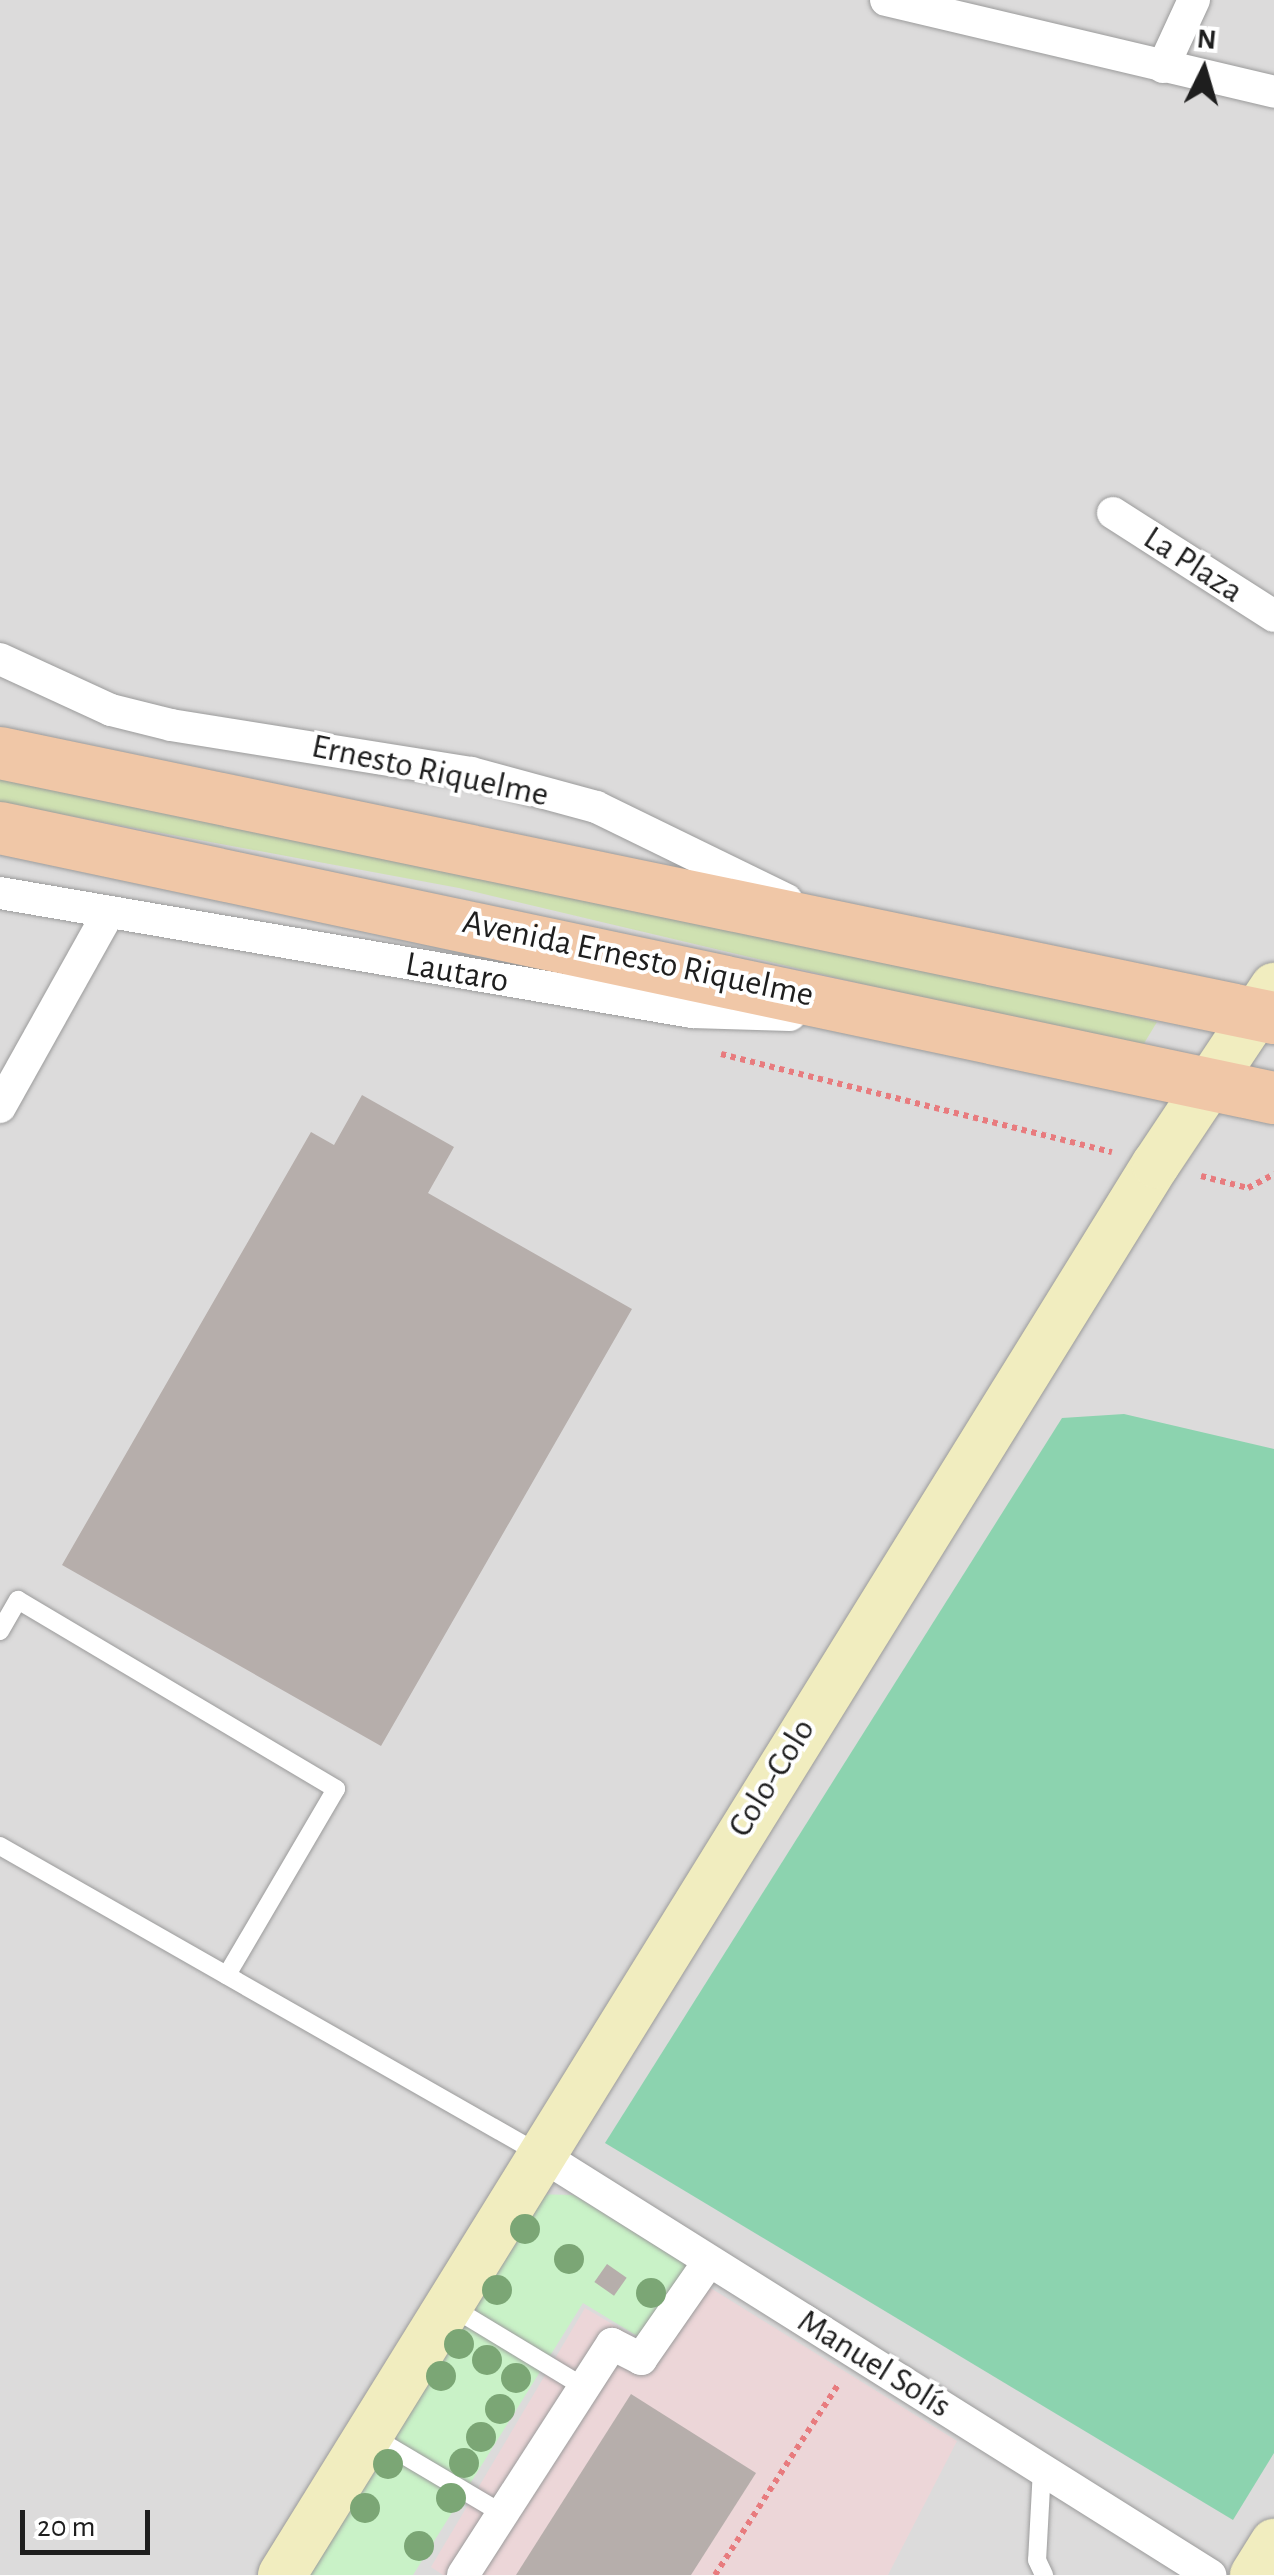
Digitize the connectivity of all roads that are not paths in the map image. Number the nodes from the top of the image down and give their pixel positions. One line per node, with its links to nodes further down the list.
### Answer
1 (886, 0): 3 (street)
2 (1194, 0): 3 (street)
3 (1163, 67): 4 (street)
4 (1274, 92)
5 (1113, 513): 6 (street, La Plaza)
6 (1274, 616)
7 (0, 658): 12 (street, Ernesto Riquelme)
8 (0, 754): 12 (main road)
9 (0, 828): 14 (main road, Avenida Ernesto Riquelme)
10 (0, 893): 11 (street, Lautaro)
11 (108, 912): 14 (street, Lautaro); 17 (street)
12 (846, 927): 13 (main road)
13 (1268, 1006): 15 (street, Colo-Colo)
14 (918, 1019): 15 (main road, Avenida Ernesto Riquelme)
15 (1208, 1086): 16 (main road, Avenida Ernesto Riquelme); 21 (street, Colo-Colo)
16 (1274, 1098)
17 (0, 1107)
18 (0, 1631): 20 (lane)
19 (0, 1846): 20 (lane)
20 (228, 1974): 21 (lane)
21 (538, 2154): 22 (street, Manuel Solís); 23 (street, Colo-Colo)
22 (709, 2262): 24 (street); 26 (street, Manuel Solís)
23 (446, 2303): 24 (lane); 25 (street, Colo-Colo)
24 (584, 2387): 27 (street)
25 (368, 2433): 27 (lane); 29 (street, Colo-Colo)
26 (1042, 2469): 31 (lane); 32 (street, Manuel Solís)
27 (503, 2514): 30 (street)
28 (1274, 2543): 33 (street)
29 (282, 2575)
30 (463, 2575)
31 (1044, 2575)
32 (1210, 2575)
33 (1254, 2575)

